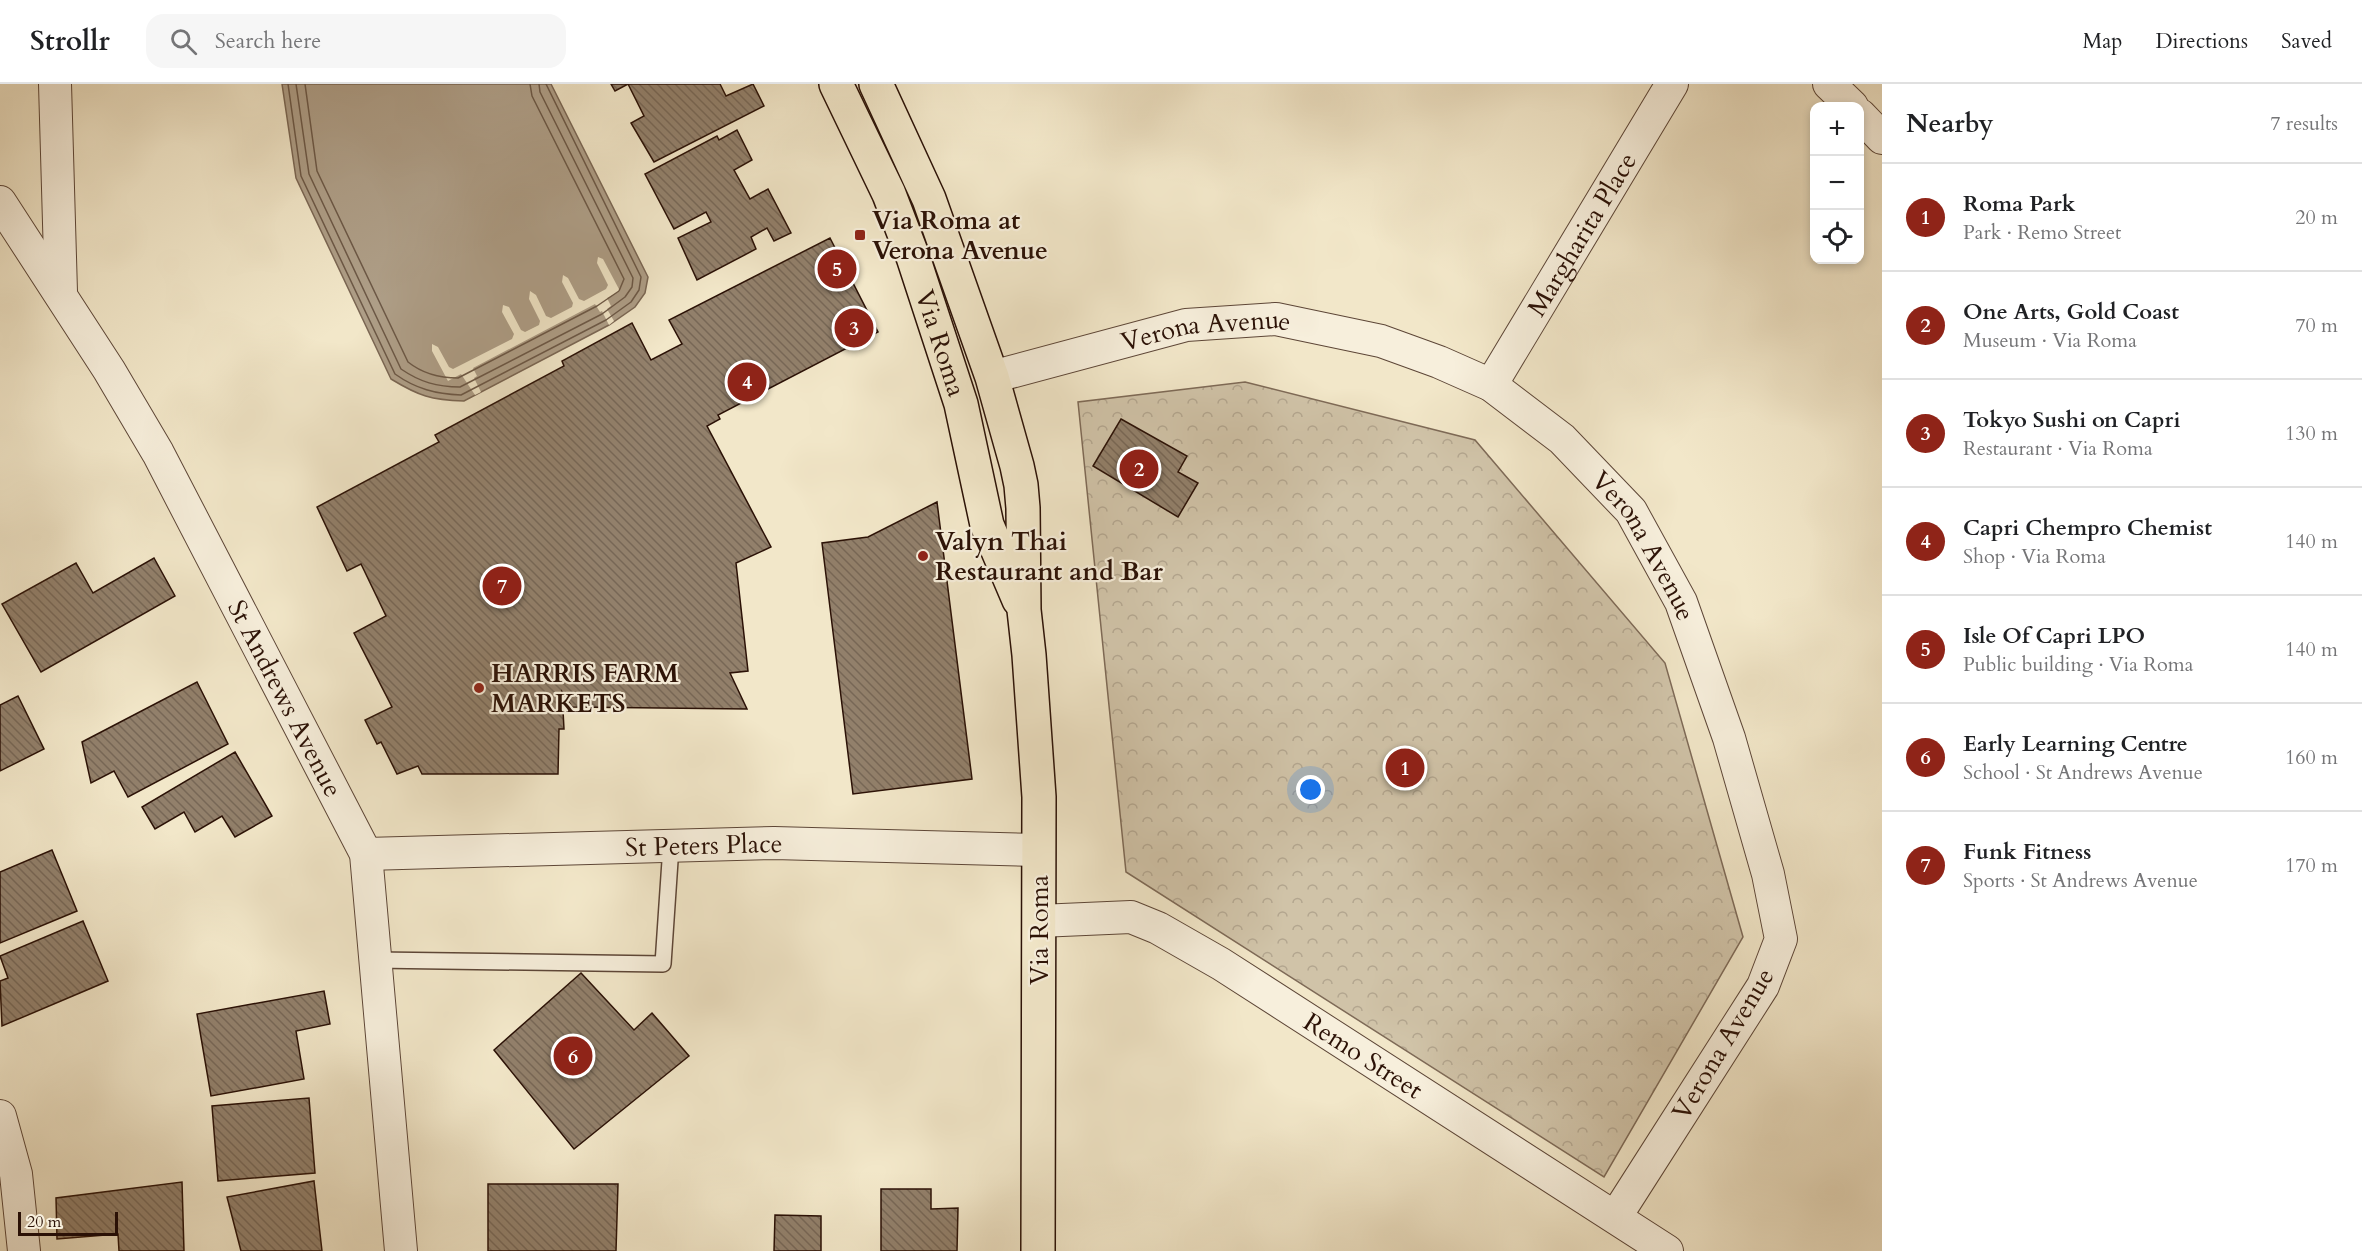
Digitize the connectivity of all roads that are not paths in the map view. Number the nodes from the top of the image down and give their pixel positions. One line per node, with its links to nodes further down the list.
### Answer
1 (55, 84): 10 (street)
2 (836, 84): 13 (main road, Via Roma)
3 (876, 84): 11 (main road, Via Roma)
4 (1672, 84): 12 (street, Margharita Place)
5 (1828, 84): 6 (street)
6 (1848, 102)
7 (1864, 119): 8 (street)
8 (1882, 138)
9 (0, 202): 10 (street, St Andrews Avenue)
10 (61, 293): 16 (street, St Andrews Avenue)
11 (992, 377): 12 (street, Verona Avenue); 13 (main road, Via Roma)
12 (1491, 385): 21 (street, Verona Avenue)
13 (1024, 610): 15 (main road, Via Roma)
14 (671, 846): 15 (street, St Peters Place); 16 (street, St Peters Place); 18 (lane)
15 (1040, 850): 17 (main road, Via Roma)
16 (366, 854): 18 (street, St Andrews Avenue)
17 (1039, 921): 21 (street, Remo Street); 25 (main road, Via Roma)
18 (375, 960): 24 (street, St Andrews Avenue)
19 (0, 1116): 23 (street)
20 (0, 1210): 22 (street)
21 (1616, 1216): 26 (street, Remo Street)
22 (18, 1251)
23 (24, 1251)
24 (402, 1251)
25 (1038, 1251)
26 (1667, 1251)

